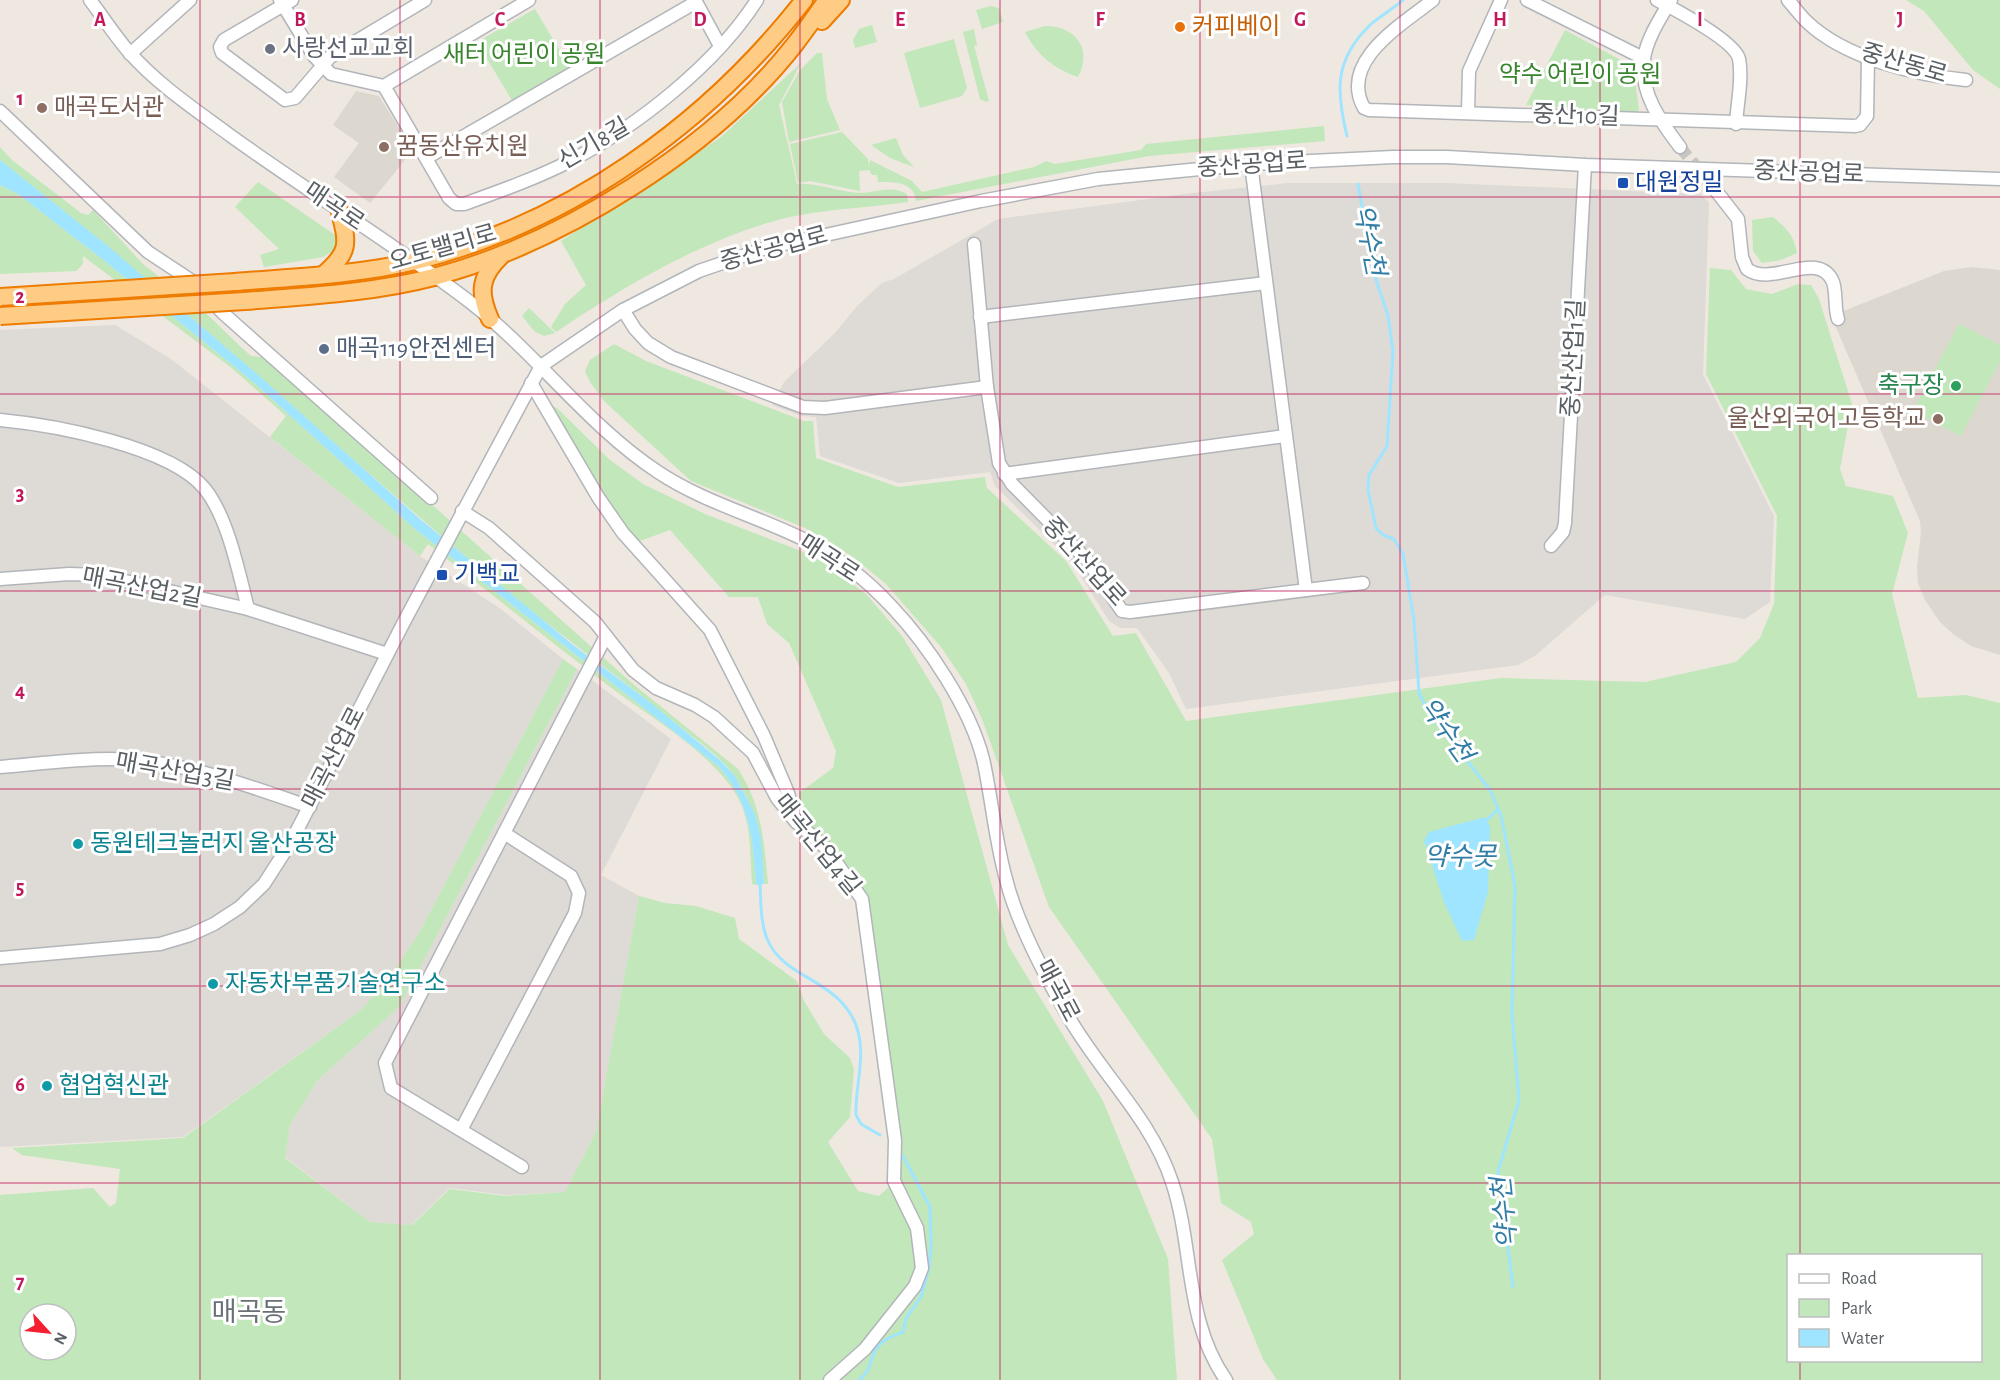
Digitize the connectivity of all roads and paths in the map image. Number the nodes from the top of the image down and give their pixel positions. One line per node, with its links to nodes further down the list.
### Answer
1 (90, 0): 20 (street, 매곡로)
2 (190, 0): 20 (street)
3 (425, 0): 23 (street)
4 (529, 0): 25 (street)
5 (757, 0): 18 (street, 신기8길)
6 (790, 0): 19 (highway)
7 (804, 0): 19 (highway, 오토밸리로)
8 (827, 0): 17 (highway, 오토밸리로)
9 (841, 0): 17 (highway)
10 (1433, 0): 27 (street, 중산10길)
11 (1501, 0): 27 (street)
12 (1527, 0): 21 (street)
13 (1788, 0): 22 (street, 중산동로)
14 (696, 1): 18 (street); 31 (street)
15 (285, 2): 23 (street); 23 (street)
16 (1665, 2): 21 (street); 29 (street)
17 (795, 45): 38 (highway, 오토밸리로)
18 (720, 46): 31 (street, 신기8길)
19 (764, 50): 39 (highway, 오토밸리로)
20 (130, 54): 36 (street, 매곡로)
21 (1644, 58): 28 (street)
22 (1868, 58): 24 (street, 중산동로); 29 (street, 중산10길)
23 (321, 64): 25 (street)
24 (1966, 80)
25 (384, 86): 31 (street, 신기8길)
26 (0, 111): 55 (street)
27 (1468, 113): 28 (street, 중산10길)
28 (1658, 119): 29 (street, 중산10길); 30 (street)
29 (1736, 124)
30 (1680, 147)
31 (428, 157)
32 (1251, 164): 33 (street, 중산공업로); 42 (street); 44 (street, 중산공업로)
33 (1585, 165): 34 (street, 중산공업로); 57 (street, 중산산업1길)
34 (2000, 179)
35 (1717, 192): 48 (street)
36 (340, 212): 39 (street, 매곡로); 40 (highway)
37 (974, 244): 46 (street, 중산산업로)
38 (502, 255): 41 (highway, 오토밸리로); 47 (highway)
39 (414, 261): 40 (highway, 오토밸리로); 41 (street, 매곡로)
40 (323, 275): 43 (highway, 오토밸리로, bridge)
41 (435, 276): 45 (highway, 오토밸리로, bridge); 47 (street, 매곡로)
42 (1266, 283): 46 (street); 53 (street)
43 (0, 297)
44 (623, 310): 49 (street, 중산공업로); 51 (street)
45 (0, 316)
46 (980, 317): 51 (street, 중산산업로)
47 (490, 319): 49 (street, 매곡로)
48 (1838, 319)
49 (541, 366): 50 (street); 72 (street, 매곡로)
50 (531, 383): 56 (street); 66 (street)
51 (987, 387): 54 (street, 중산산업로)
52 (0, 420): 61 (street)
53 (1285, 436): 54 (street); 60 (street)
54 (1004, 474): 60 (street, 중산산업로)
55 (431, 498)
56 (460, 516): 62 (street, 매곡산업4길); 63 (street, 매곡산업로)
57 (1551, 546)
58 (0, 579): 61 (street, 매곡산업2길)
59 (1363, 583): 60 (street, 중산산업로)
60 (1306, 590)
61 (248, 609): 63 (street, 매곡산업2길)
62 (604, 640): 66 (street, 매곡산업4길); 67 (street)
63 (387, 654): 65 (street, 매곡산업로)
64 (0, 767): 65 (street, 매곡산업3길)
65 (310, 807): 68 (street, 매곡산업로)
66 (796, 822): 71 (street, 매곡산업4길)
67 (504, 833): 69 (street); 69 (street)
68 (0, 958)
69 (461, 1130): 70 (street)
70 (522, 1167)
71 (830, 1380)
72 (1226, 1380)

